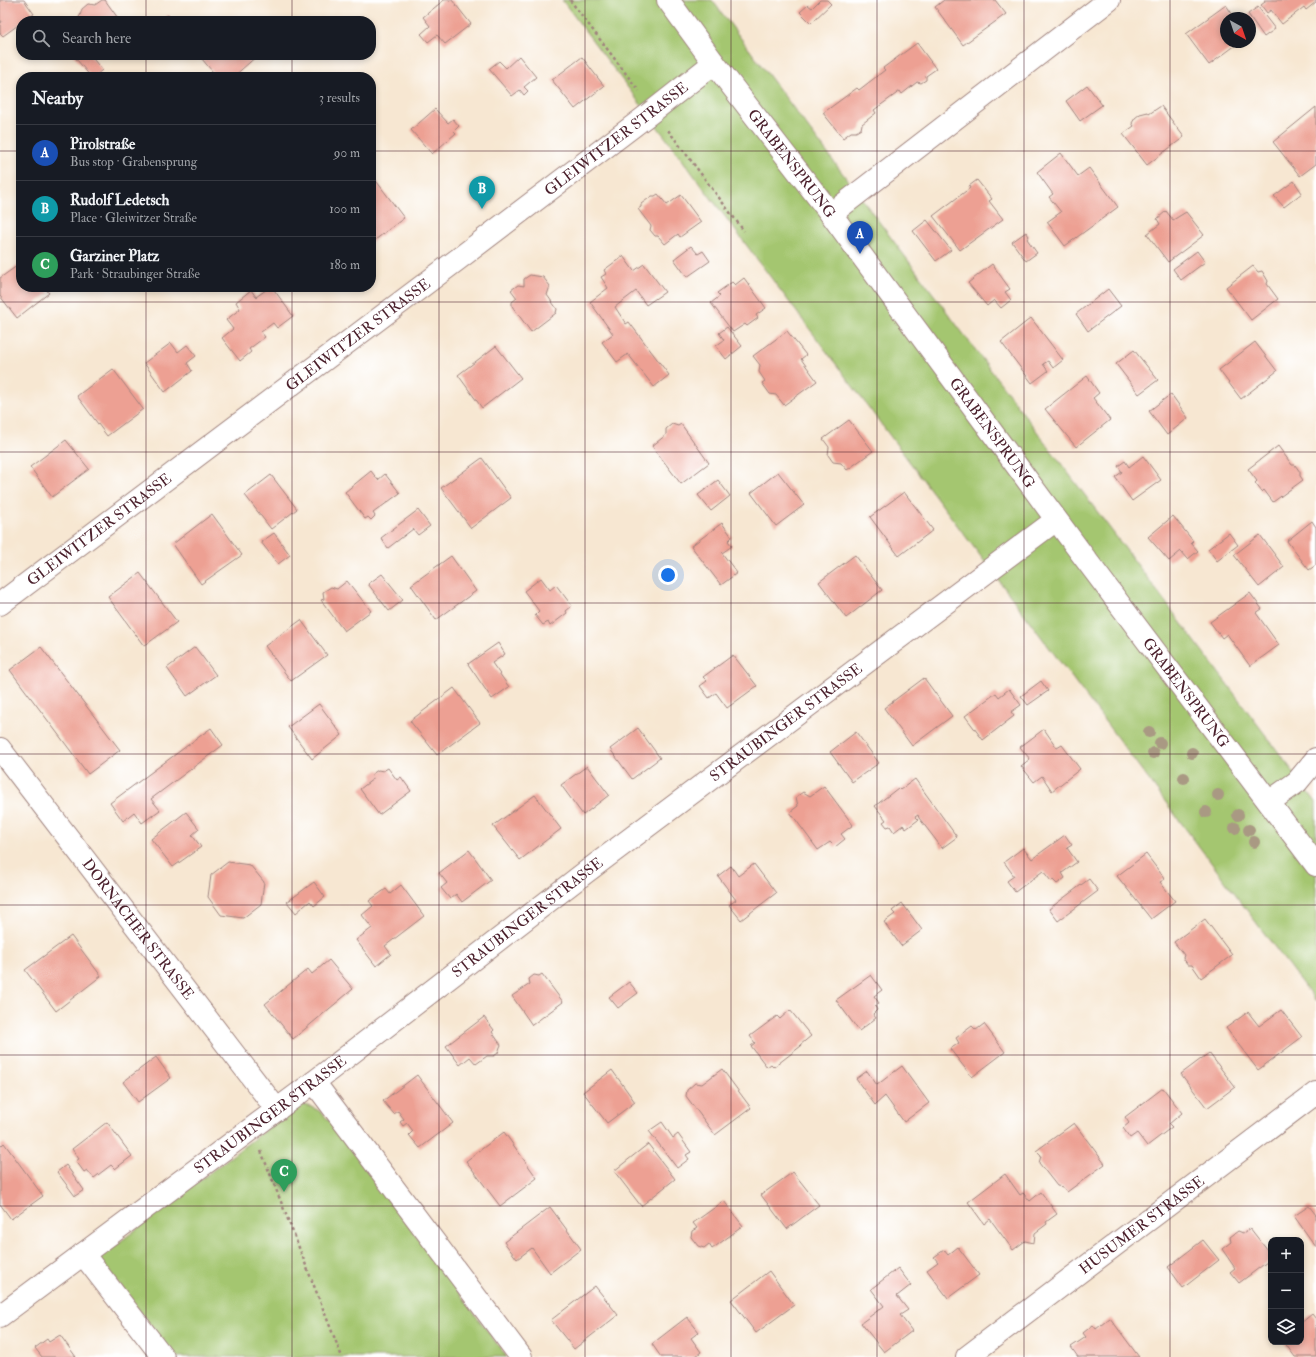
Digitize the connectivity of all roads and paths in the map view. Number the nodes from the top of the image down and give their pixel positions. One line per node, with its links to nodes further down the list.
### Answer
1 (668, 0): 3 (street, GRABENSPRUNG)
2 (1109, 0): 4 (street)
3 (714, 63): 4 (street, GRABENSPRUNG); 6 (street, GLEIWITZER STRASSE)
4 (831, 214): 5 (street, GRABENSPRUNG)
5 (1056, 520): 9 (street, GRABENSPRUNG); 11 (street, STRAUBINGER STRASSE)
6 (0, 604)
7 (0, 749): 13 (street, DORNACHER STRASSE)
8 (1316, 759): 9 (street)
9 (1269, 802): 10 (street, GRABENSPRUNG)
10 (1316, 865)
11 (314, 1082): 13 (street, STRAUBINGER STRASSE); 19 (street)
12 (1316, 1093): 20 (street, HUSUMER STRASSE)
13 (277, 1110): 14 (street, STRAUBINGER STRASSE)
14 (252, 1128): 15 (street, STRAUBINGER STRASSE); 18 (path)
15 (83, 1254): 16 (street, STRAUBINGER STRASSE); 17 (street)
16 (0, 1316)
17 (164, 1357)
18 (342, 1357)
19 (521, 1357)
20 (967, 1357)

